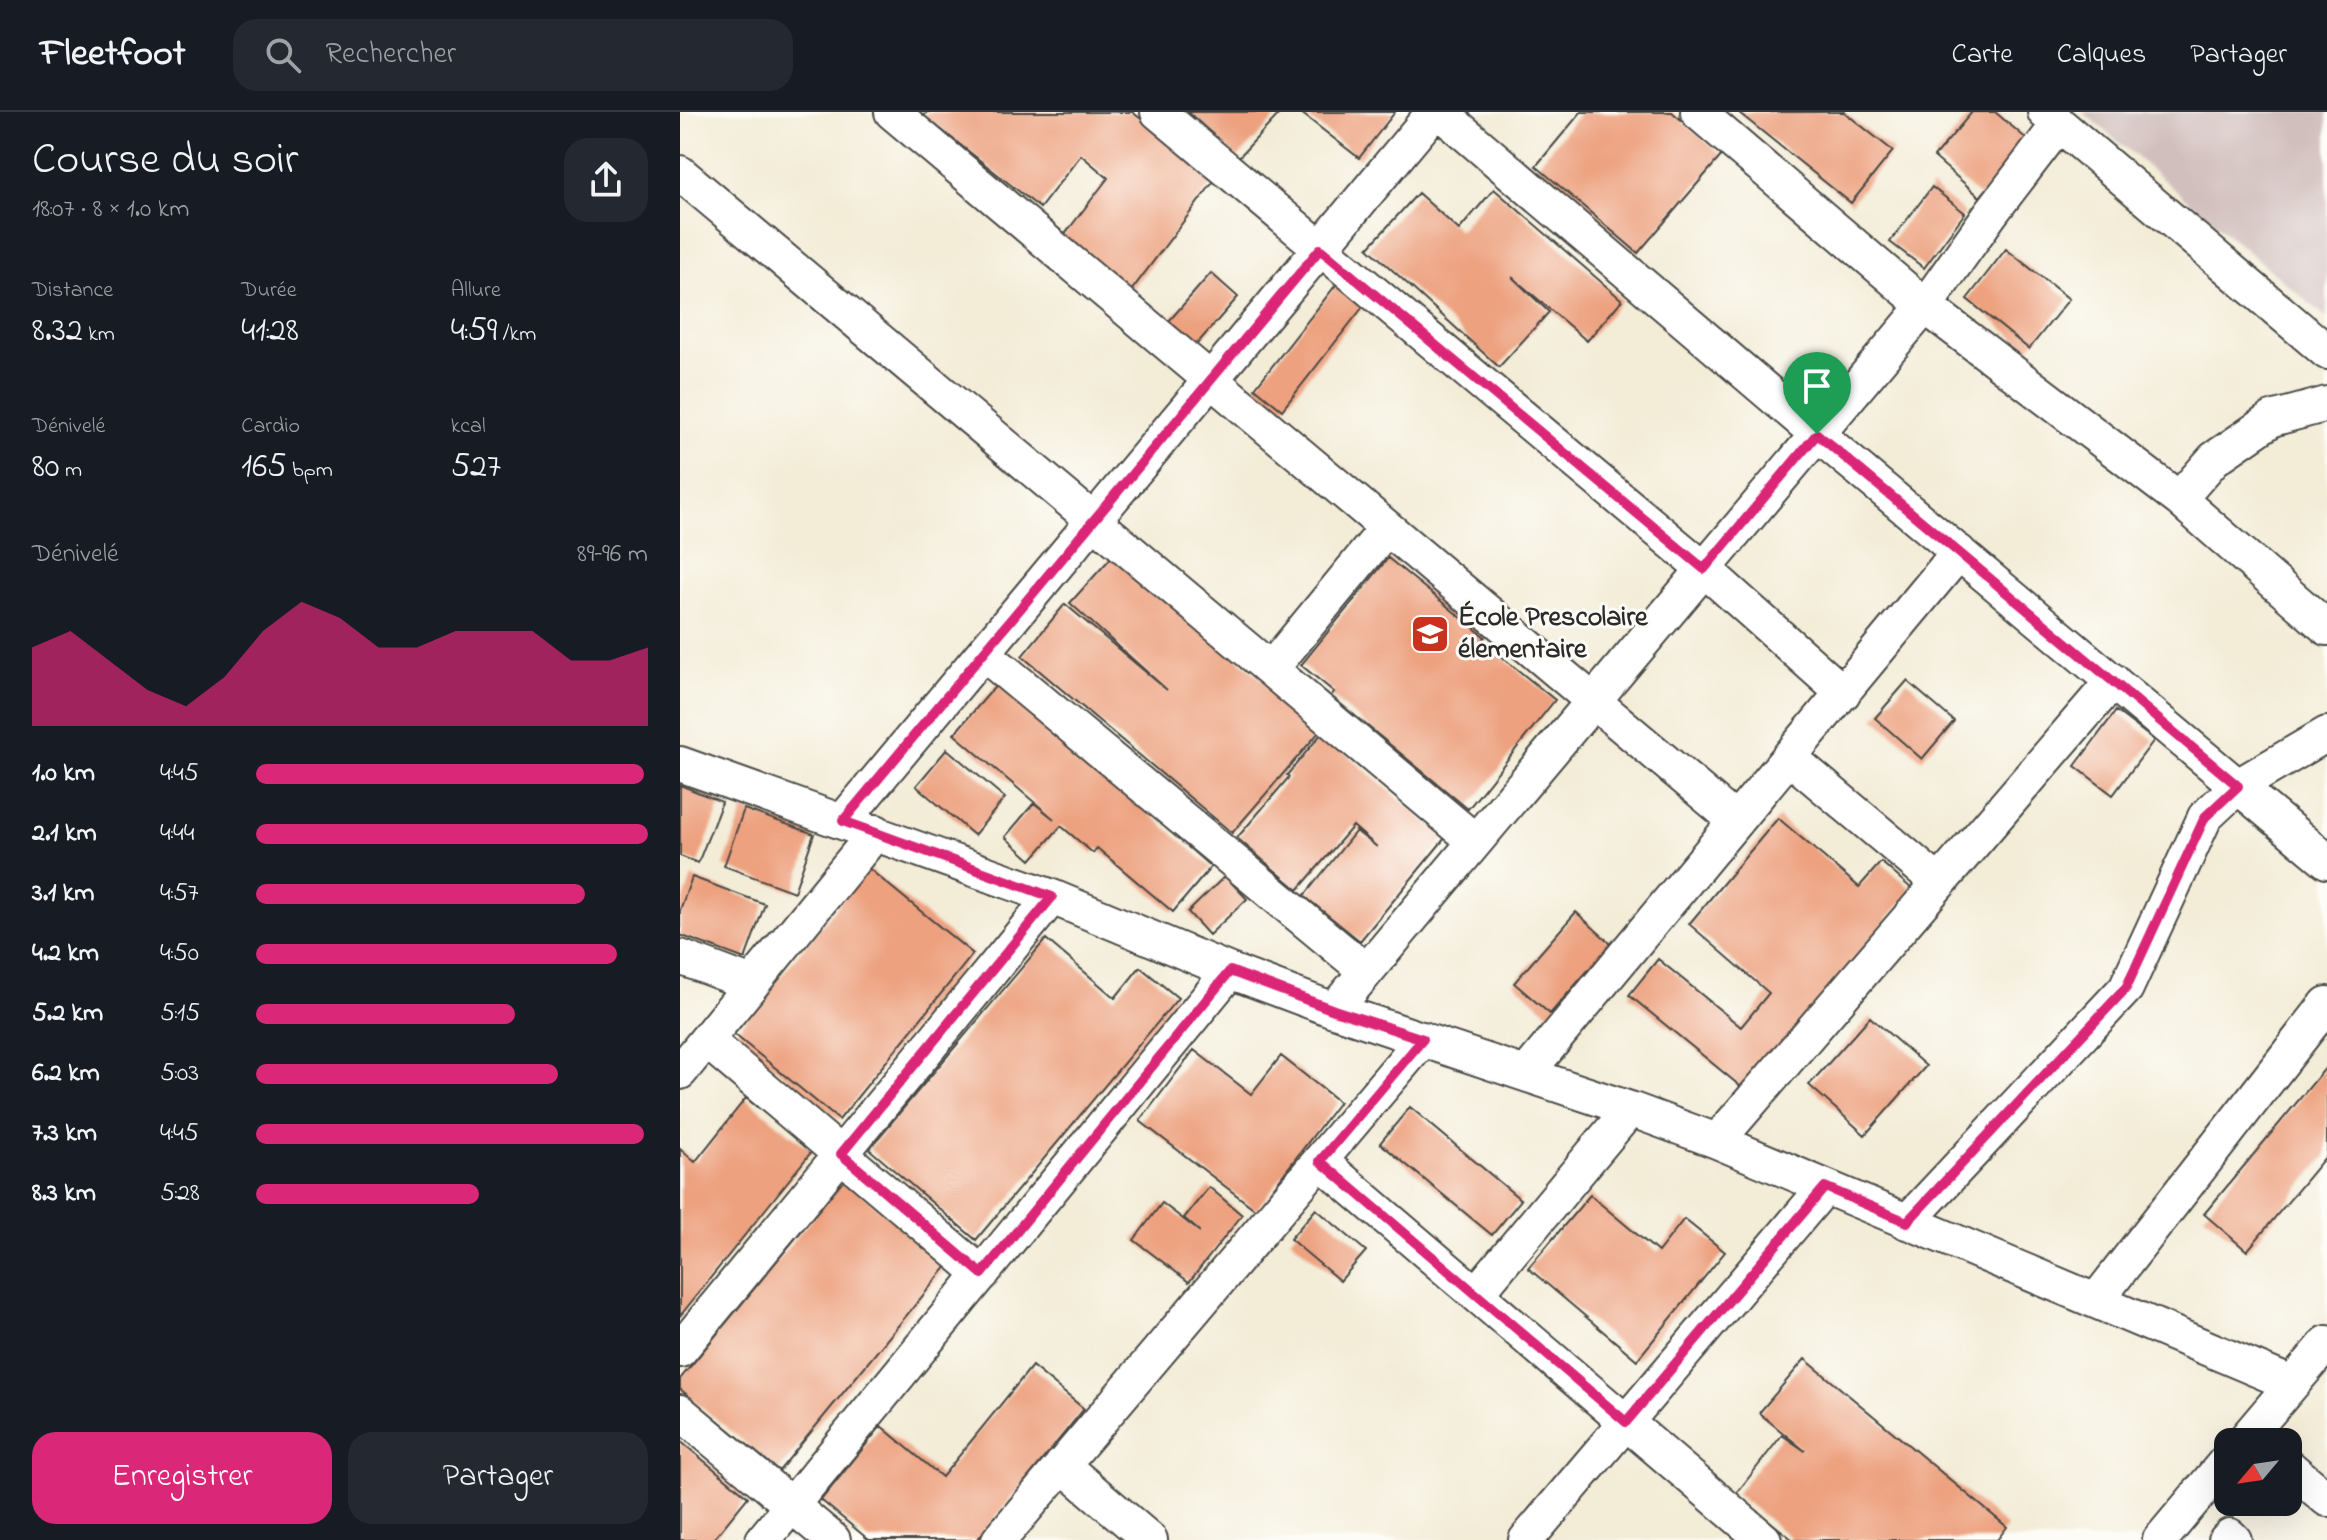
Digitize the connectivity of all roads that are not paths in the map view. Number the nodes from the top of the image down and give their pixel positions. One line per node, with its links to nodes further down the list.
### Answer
1 (893, 112): 11 (street)
2 (1158, 112): 8 (street)
3 (1434, 112): 8 (street)
4 (1440, 112): 13 (street)
5 (1698, 112): 9 (street)
6 (2052, 118): 9 (street); 10 (street)
7 (680, 173): 15 (street)
8 (1320, 249): 11 (street); 18 (street)
9 (1925, 306): 13 (street); 14 (street)
10 (2327, 352)
11 (1211, 380): 15 (street); 16 (street)
12 (2327, 404): 14 (street)
13 (1817, 434): 17 (street); 18 (street)
14 (2179, 499): 19 (street)
15 (1094, 520): 20 (street); 21 (street)
16 (1387, 528): 21 (street); 24 (street)
17 (1959, 552): 22 (street); 23 (street)
18 (1704, 569): 23 (street); 24 (street)
19 (2327, 628)
20 (983, 653): 29 (street); 38 (street)
21 (1271, 669): 32 (street)
22 (2113, 681): 28 (street); 34 (street)
23 (1843, 693): 26 (street)
24 (1593, 701): 30 (street); 32 (street)
25 (2327, 734): 28 (street)
26 (1789, 757): 30 (street); 34 (street)
27 (680, 764): 29 (street)
28 (2238, 786): 33 (street); 51 (street)
29 (843, 821): 31 (street)
30 (1736, 821): 45 (street)
31 (876, 832): 35 (street); 39 (street)
32 (1475, 841): 38 (street)
33 (2327, 861)
34 (1939, 883): 47 (street)
35 (1052, 897): 37 (street); 48 (street)
36 (680, 957): 39 (street)
37 (1230, 971): 41 (street); 52 (street)
38 (1366, 971): 41 (street)
39 (752, 984): 43 (street)
40 (2327, 1004): 54 (street)
41 (1334, 1010): 42 (street)
42 (1423, 1039): 45 (street); 49 (street)
43 (706, 1040): 44 (street); 48 (street)
44 (680, 1072)
45 (1526, 1074): 46 (street)
46 (1630, 1109): 47 (street); 53 (street)
47 (1717, 1141): 50 (street)
48 (841, 1154): 52 (street); 56 (street)
49 (1320, 1161): 53 (street); 61 (street)
50 (1825, 1187): 51 (street); 59 (street)
51 (1907, 1222): 54 (street)
52 (982, 1274): 65 (street)
53 (1476, 1294): 59 (street)
54 (2096, 1301): 57 (street)
55 (2327, 1343): 57 (street)
56 (680, 1350)
57 (2292, 1384): 60 (street)
58 (680, 1412): 65 (street)
59 (1626, 1422): 70 (street); 71 (street)
60 (2258, 1428)
61 (1062, 1465): 68 (street); 69 (street)
62 (2302, 1478): 64 (street)
63 (2214, 1479): 72 (street)
64 (2327, 1499)
65 (791, 1505): 66 (street); 67 (street)
66 (763, 1540)
67 (833, 1540)
68 (999, 1540)
69 (1150, 1540)
70 (1526, 1540)
71 (1764, 1540)
72 (2160, 1540)
73 (2226, 1540): 74 (street)
74 (2234, 1540)

